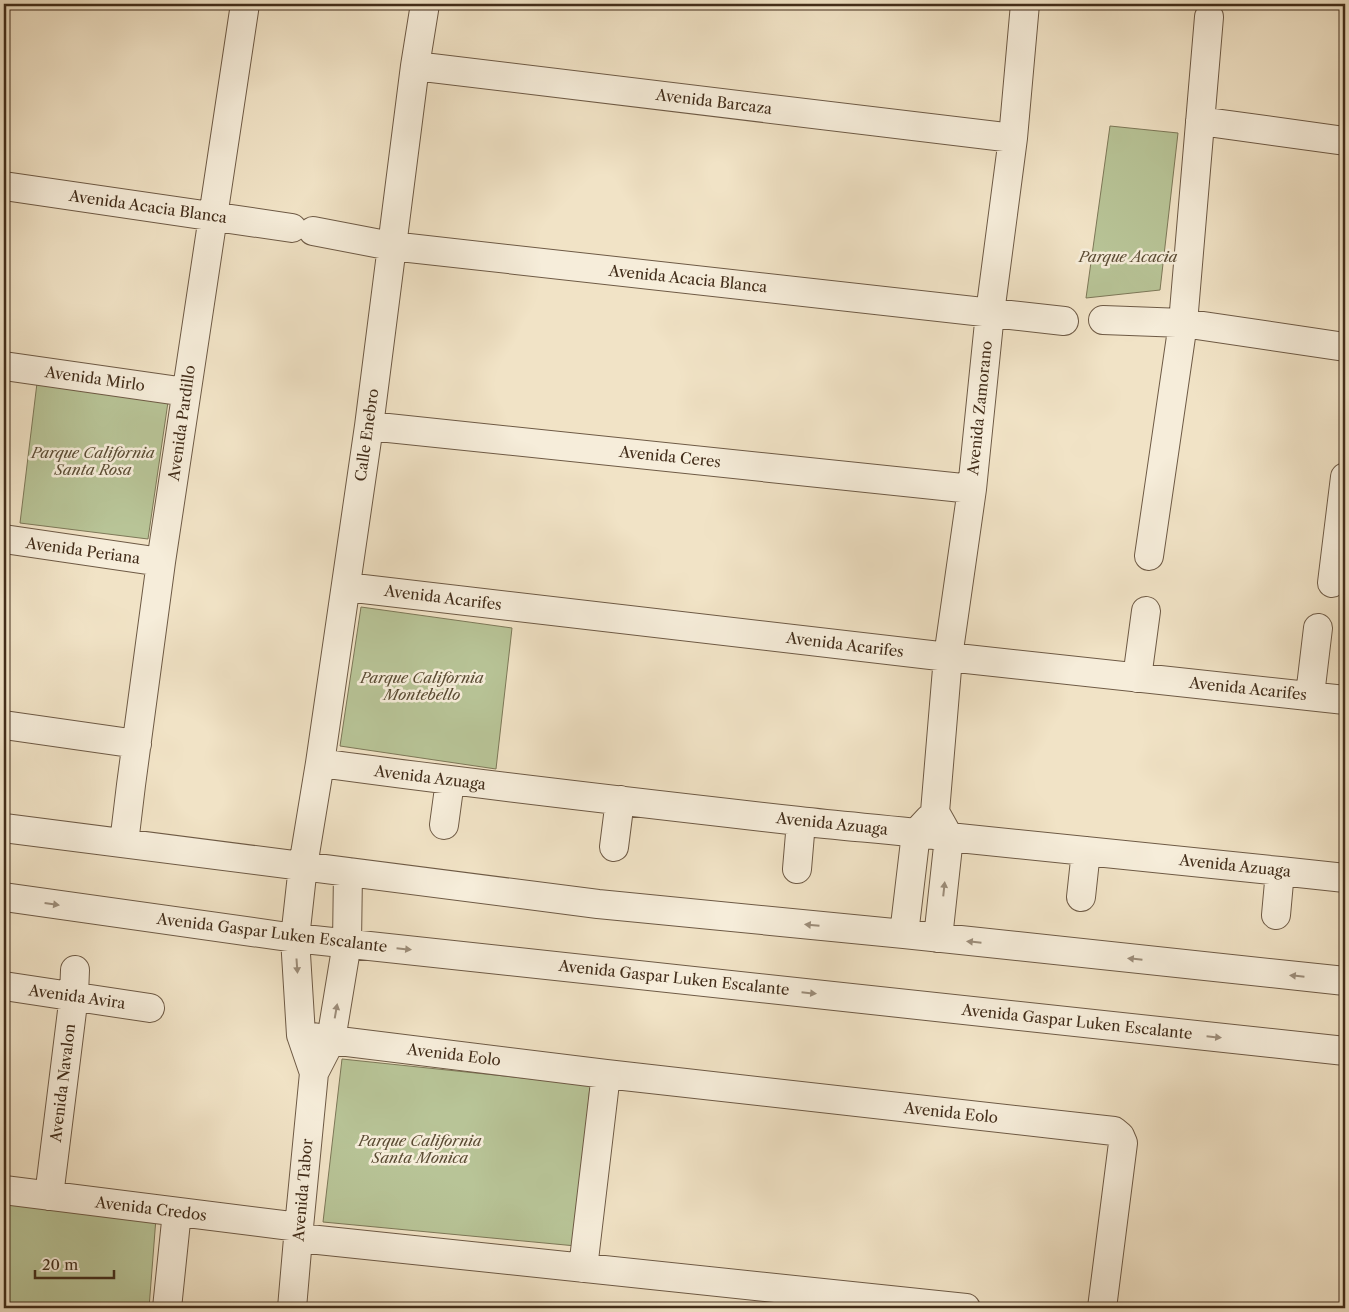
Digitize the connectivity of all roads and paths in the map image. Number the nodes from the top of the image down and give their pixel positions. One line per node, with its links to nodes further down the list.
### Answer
1 (245, 4): 10 (street, Avenida Pardillo)
2 (424, 4): 5 (street, Calle Enebro)
3 (1025, 4): 7 (street, Avenida Zamorano)
4 (1209, 17): 6 (street)
5 (415, 66): 7 (street, Avenida Barcaza); 11 (street, Calle Enebro)
6 (1200, 121): 8 (street); 15 (street)
7 (1013, 138): 12 (street, Avenida Zamorano)
8 (1345, 141)
9 (4, 186): 10 (street, Avenida Acacia Blanca)
10 (214, 217): 11 (street, Avenida Acacia Blanca); 18 (street, Avenida Pardillo)
11 (391, 246): 12 (street, Avenida Acacia Blanca); 19 (street, Calle Enebro)
12 (990, 313): 14 (street, Avenida Acacia Blanca); 21 (street, Avenida Zamorano)
13 (1103, 320): 15 (street)
14 (1064, 321)
15 (1183, 323): 16 (street); 23 (street)
16 (1345, 347)
17 (4, 366): 18 (street, Avenida Mirlo)
18 (186, 392): 24 (street, Avenida Pardillo)
19 (368, 426): 21 (street, Avenida Ceres); 26 (street, Calle Enebro)
20 (1345, 477): 25 (street)
21 (972, 489): 29 (street, Avenida Zamorano)
22 (4, 539): 24 (street, Avenida Periana)
23 (1149, 556)
24 (161, 562): 34 (street, Avenida Pardillo)
25 (1332, 583)
26 (346, 587): 29 (street, Avenida Acarifes); 35 (street, Calle Enebro)
27 (1146, 611): 30 (street)
28 (1318, 628): 31 (street)
29 (948, 657): 30 (street, Avenida Acarifes); 38 (street, Avenida Zamorano)
30 (1136, 678): 31 (street, Avenida Acarifes)
31 (1310, 695): 32 (street, Avenida Acarifes)
32 (1345, 700)
33 (4, 725): 34 (street)
34 (137, 744): 44 (street, Avenida Pardillo)
35 (320, 763): 36 (street, Avenida Azuaga); 47 (street, Calle Enebro)
36 (450, 781): 37 (street, Avenida Azuaga); 40 (street)
37 (620, 800): 39 (street, Avenida Azuaga); 45 (street)
38 (935, 812): 42 (street); 43 (street)
39 (801, 822): 42 (street, Avenida Azuaga); 48 (street)
40 (444, 825)
41 (4, 828): 44 (street)
42 (916, 832): 43 (street, Avenida Azuaga); 55 (street)
43 (950, 837): 46 (street, Avenida Azuaga); 57 (street, one-way to 43)
44 (124, 843): 47 (street)
45 (614, 847)
46 (1086, 851): 49 (street, Avenida Azuaga); 53 (street)
47 (303, 866): 50 (street); 56 (street, Avenida Tabor)
48 (797, 869)
49 (1280, 871): 51 (street, Avenida Azuaga); 54 (street)
50 (348, 872): 55 (street, one-way to 50); 58 (street, Avenida Tabor)
51 (1345, 878)
52 (4, 897): 56 (street, Avenida Gaspar Luken Escalante, one-way to 56)
53 (1081, 897)
54 (1276, 915)
55 (904, 934): 57 (street)
56 (295, 938): 58 (street, Avenida Gaspar Luken Escalante); 63 (street, Avenida Tabor, one-way to 63)
57 (938, 938): 59 (street, one-way to 57)
58 (347, 943): 64 (street, Avenida Tabor, one-way to 58); 65 (street, Avenida Gaspar Luken Escalante, one-way to 65)
59 (1345, 981)
60 (74, 983): 61 (street, Avenida Avira); 62 (street, Avenida Avira); 69 (street, Avenida Navalon)
61 (4, 986)
62 (150, 1008)
63 (302, 1035): 64 (street, Avenida Eolo); 66 (street, Avenida Tabor)
64 (331, 1040): 66 (street, Avenida Tabor); 67 (street, Avenida Eolo)
65 (1345, 1051)
66 (314, 1073): 71 (street, Avenida Tabor)
67 (606, 1074): 72 (street); 76 (street, Avenida Eolo)
68 (4, 1190): 69 (street, Avenida Credos)
69 (49, 1196): 70 (street, Avenida Credos)
70 (176, 1212): 71 (street, Avenida Credos); 73 (street)
71 (299, 1232): 72 (street); 74 (street, Avenida Tabor)
72 (583, 1268): 75 (street)
73 (167, 1308)
74 (292, 1308)
75 (966, 1308)
76 (1102, 1308)

